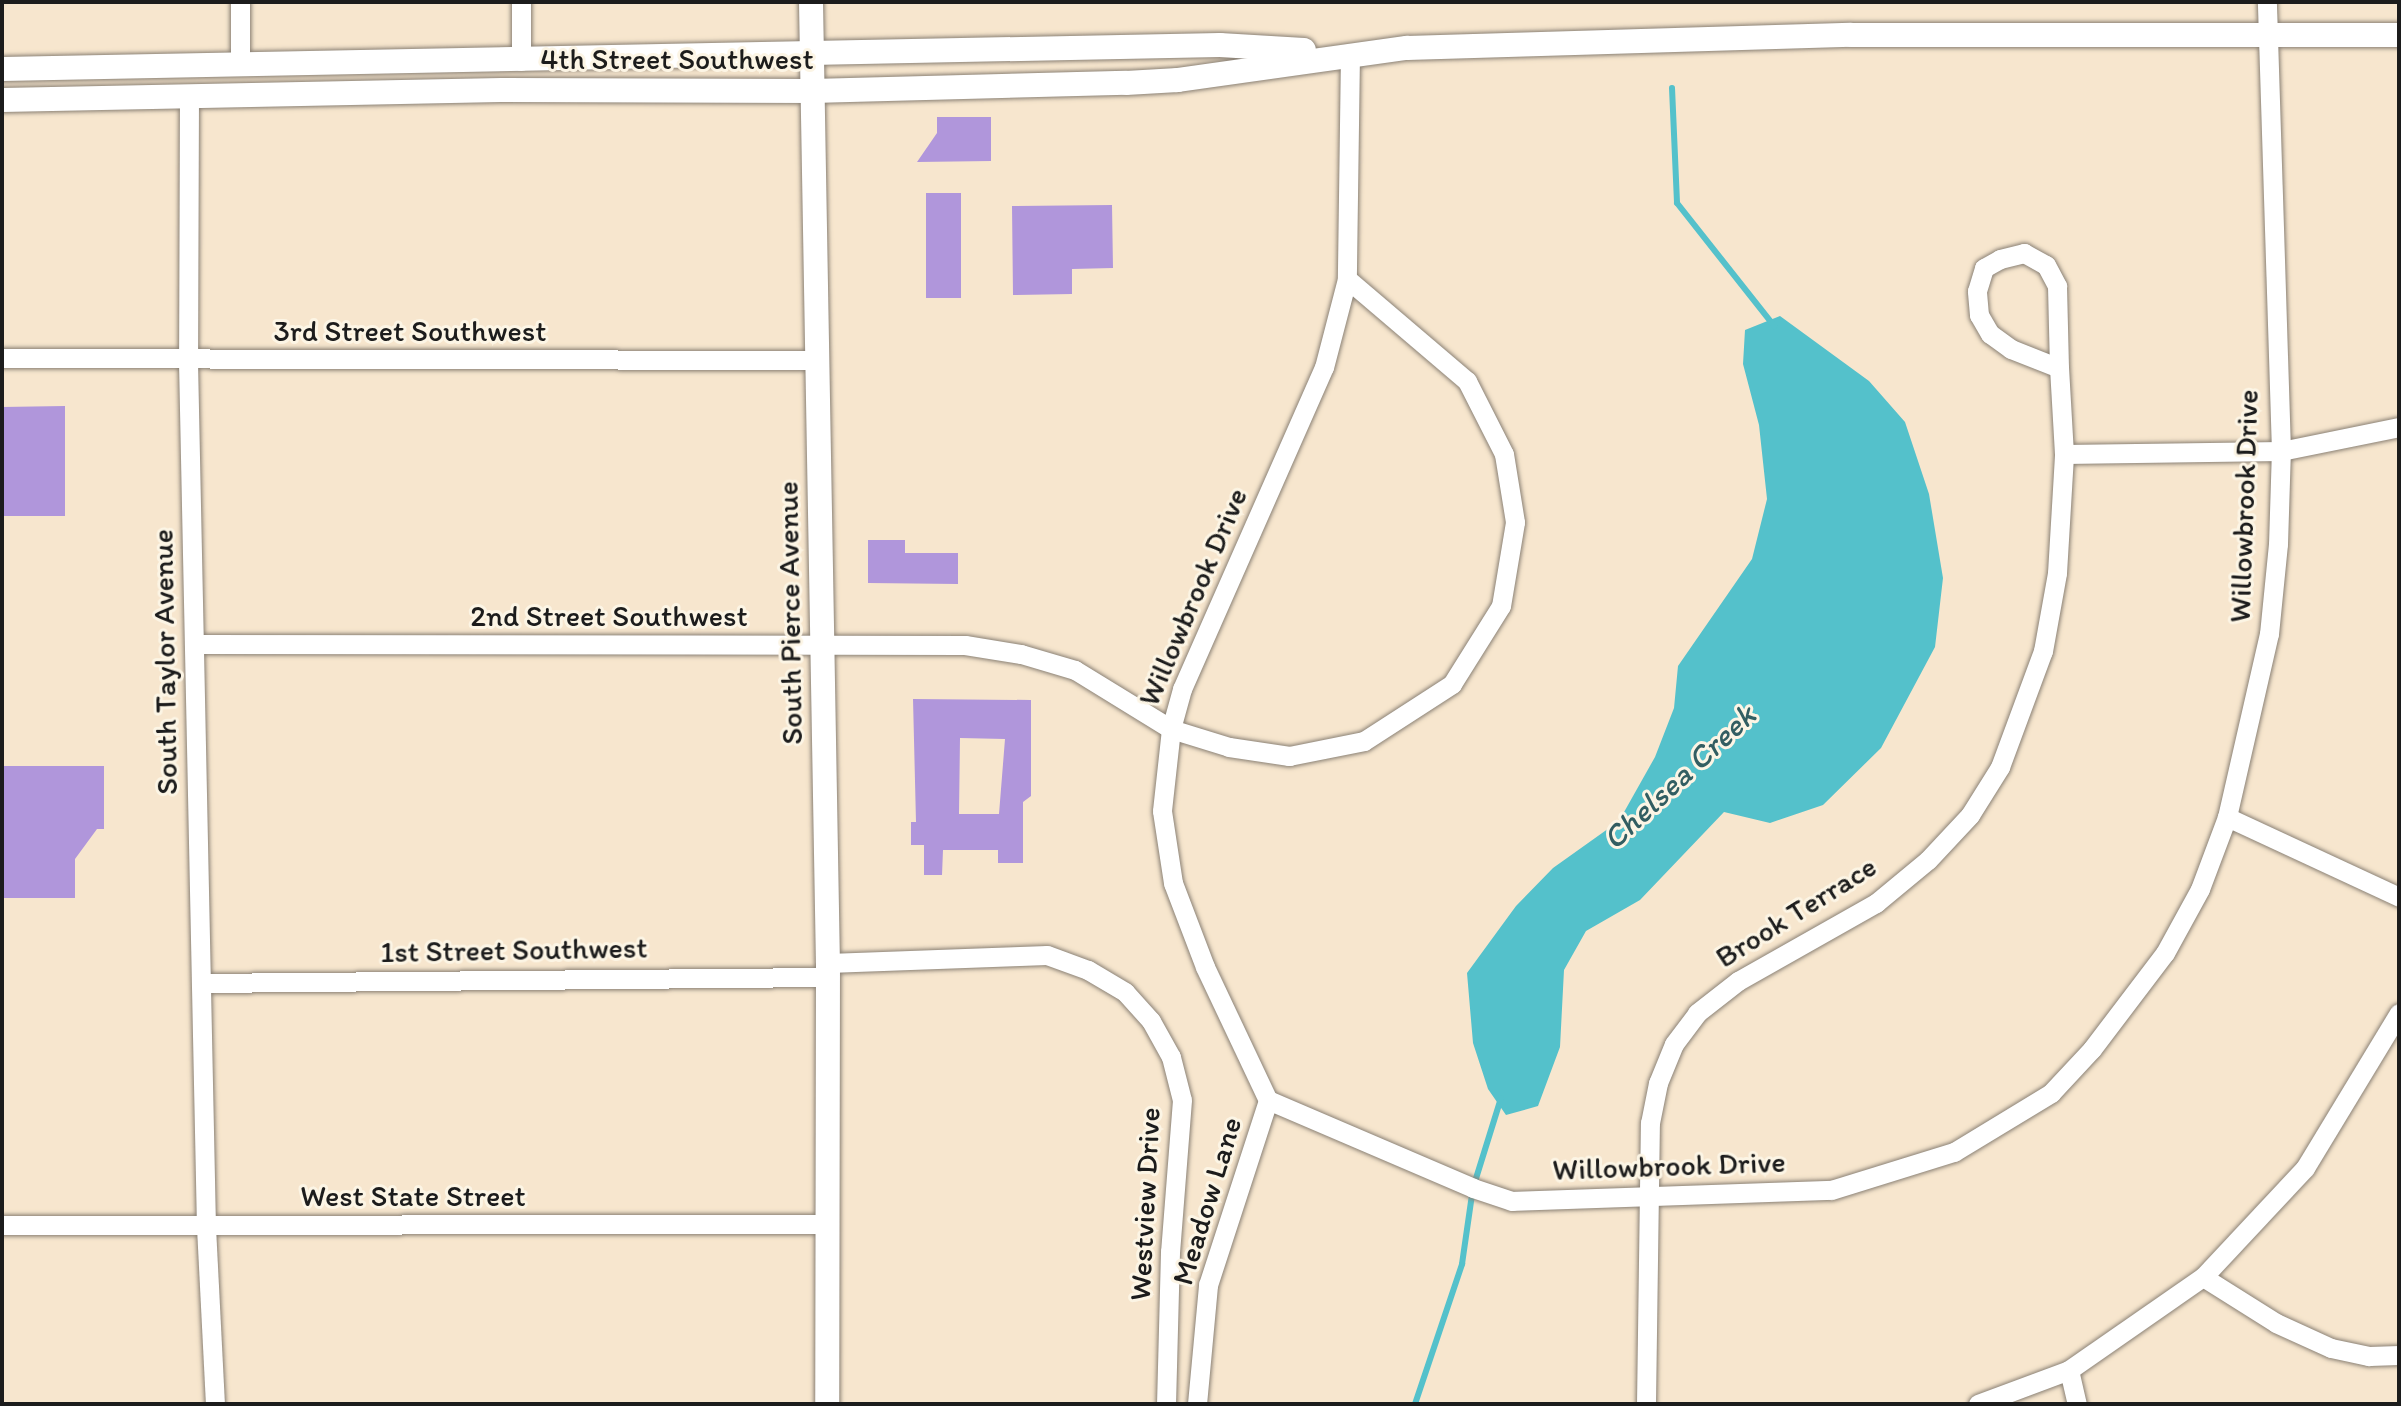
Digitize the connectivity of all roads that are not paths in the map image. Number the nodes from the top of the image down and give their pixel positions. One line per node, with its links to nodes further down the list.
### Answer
1 (240, 2): 10 (street)
2 (521, 2): 9 (street)
3 (811, 2): 7 (main road, South Pierce Avenue)
4 (2267, 2): 5 (street, Willowbrook Drive)
5 (2268, 33): 6 (main road, 4th Street Southwest); 8 (main road, 4th Street Southwest); 21 (street, Willowbrook Drive)
6 (2399, 35)
7 (811, 52): 8 (main road, 4th Street Southwest); 9 (main road, 4th Street Southwest); 12 (main road, South Pierce Avenue)
8 (1350, 53): 12 (main road, 4th Street Southwest); 15 (street, Willowbrook Drive)
9 (521, 61): 10 (main road, 4th Street Southwest)
10 (240, 64): 11 (main road, 4th Street Southwest)
11 (2, 69)
12 (812, 91): 13 (main road, 4th Street Southwest); 17 (main road, South Pierce Avenue)
13 (189, 95): 14 (main road, 4th Street Southwest); 18 (street, South Taylor Avenue)
14 (2, 100)
15 (1347, 279): 25 (street, Willowbrook Drive); 25 (street, 2nd Street Southwest)
16 (2, 358): 18 (street, 3rd Street Southwest)
17 (818, 360): 18 (street, 3rd Street Southwest); 24 (main road, South Pierce Avenue)
18 (188, 361): 23 (street, South Taylor Avenue)
19 (2059, 368): 19 (street, Brook Terrace); 22 (street, Brook Terrace)
20 (2399, 427): 21 (street)
21 (2281, 451): 22 (street); 26 (street, Willowbrook Drive)
22 (2064, 454): 32 (street, Brook Terrace)
23 (195, 643): 24 (street, 2nd Street Southwest); 29 (street, South Taylor Avenue)
24 (822, 647): 25 (street, 2nd Street Southwest); 28 (main road, South Pierce Avenue)
25 (1171, 729): 31 (street, Willowbrook Drive)
26 (2227, 817): 27 (street); 32 (street, Willowbrook Drive)
27 (2399, 897)
28 (828, 970): 29 (street, 1st Street Southwest); 33 (main road, South Pierce Avenue); 41 (street, Westview Drive)
29 (201, 982): 35 (street, South Taylor Avenue)
30 (2399, 1013): 36 (street)
31 (1268, 1100): 32 (street, Willowbrook Drive); 42 (street, Meadow Lane)
32 (1649, 1196): 43 (street, Brook Terrace)
33 (825, 1224): 35 (street, West State Street); 40 (main road, South Pierce Avenue)
34 (2, 1225): 35 (street, West State Street)
35 (206, 1227): 39 (street, South Taylor Avenue)
36 (2203, 1278): 37 (street); 38 (street)
37 (2399, 1355)
38 (2069, 1370): 44 (street); 45 (street)
39 (215, 1404)
40 (827, 1404)
41 (1166, 1404)
42 (1197, 1404)
43 (1646, 1404)
44 (1978, 1404)
45 (2077, 1404)

